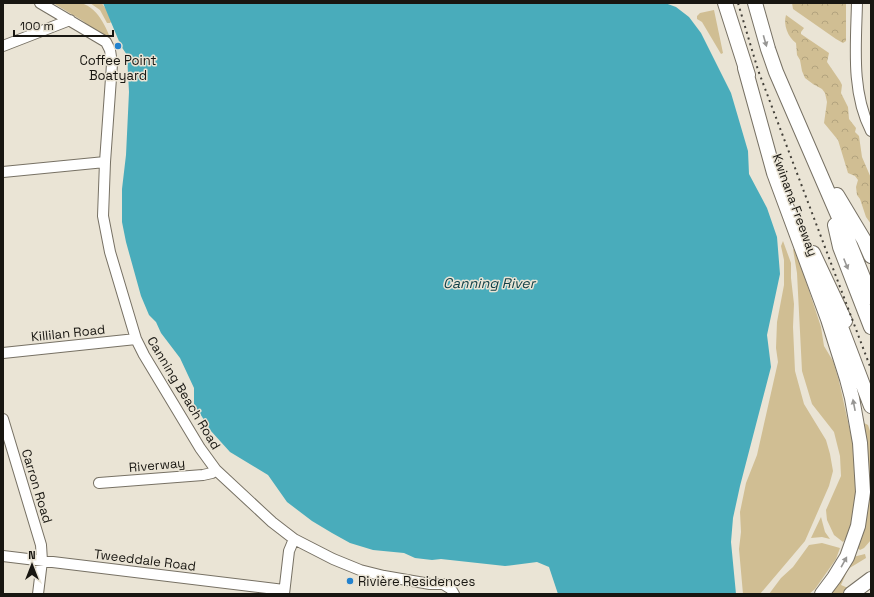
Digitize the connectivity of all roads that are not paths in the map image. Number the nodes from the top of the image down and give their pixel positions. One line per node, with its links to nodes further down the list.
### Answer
1 (40, 3): 5 (street, Canning Beach Road)
2 (725, 3): 7 (highway, Kwinana Freeway)
3 (755, 3): 10 (highway, one-way to 10)
4 (857, 3): 8 (street)
5 (70, 20): 6 (street); 11 (street, Canning Beach Road)
6 (3, 46)
7 (745, 68): 14 (highway, Kwinana Freeway); 35 (highway, one-way to 7)
8 (868, 112): 9 (street)
9 (871, 131)
10 (807, 145): 13 (highway); 15 (highway)
11 (105, 162): 12 (street); 18 (street, Canning Beach Road)
12 (3, 172)
13 (830, 199): 16 (highway); 17 (highway, one-way to 17)
14 (813, 253): 20 (highway); 21 (highway, Kwinana Freeway)
15 (871, 256)
16 (871, 297)
17 (871, 327)
18 (136, 339): 19 (street, Killilan Road); 23 (street, Canning Beach Road)
19 (3, 352)
20 (871, 384)
21 (871, 406)
22 (3, 420): 27 (street, Carron Road)
23 (216, 470): 24 (street, Riverway); 25 (street, Canning Beach Road)
24 (99, 483)
25 (294, 539): 29 (street, Canning Beach Road); 31 (street)
26 (3, 556): 27 (street, Tweeddale Road)
27 (42, 561): 31 (street, Tweeddale Road); 32 (street, Carron Road)
28 (871, 579): 36 (highway)
29 (430, 584): 33 (street, Canning Beach Road); 34 (street, Canning Beach Road)
30 (871, 591): 37 (highway)
31 (284, 592)
32 (38, 594)
33 (447, 594)
34 (454, 594)
35 (822, 594)
36 (851, 594)
37 (867, 594)

